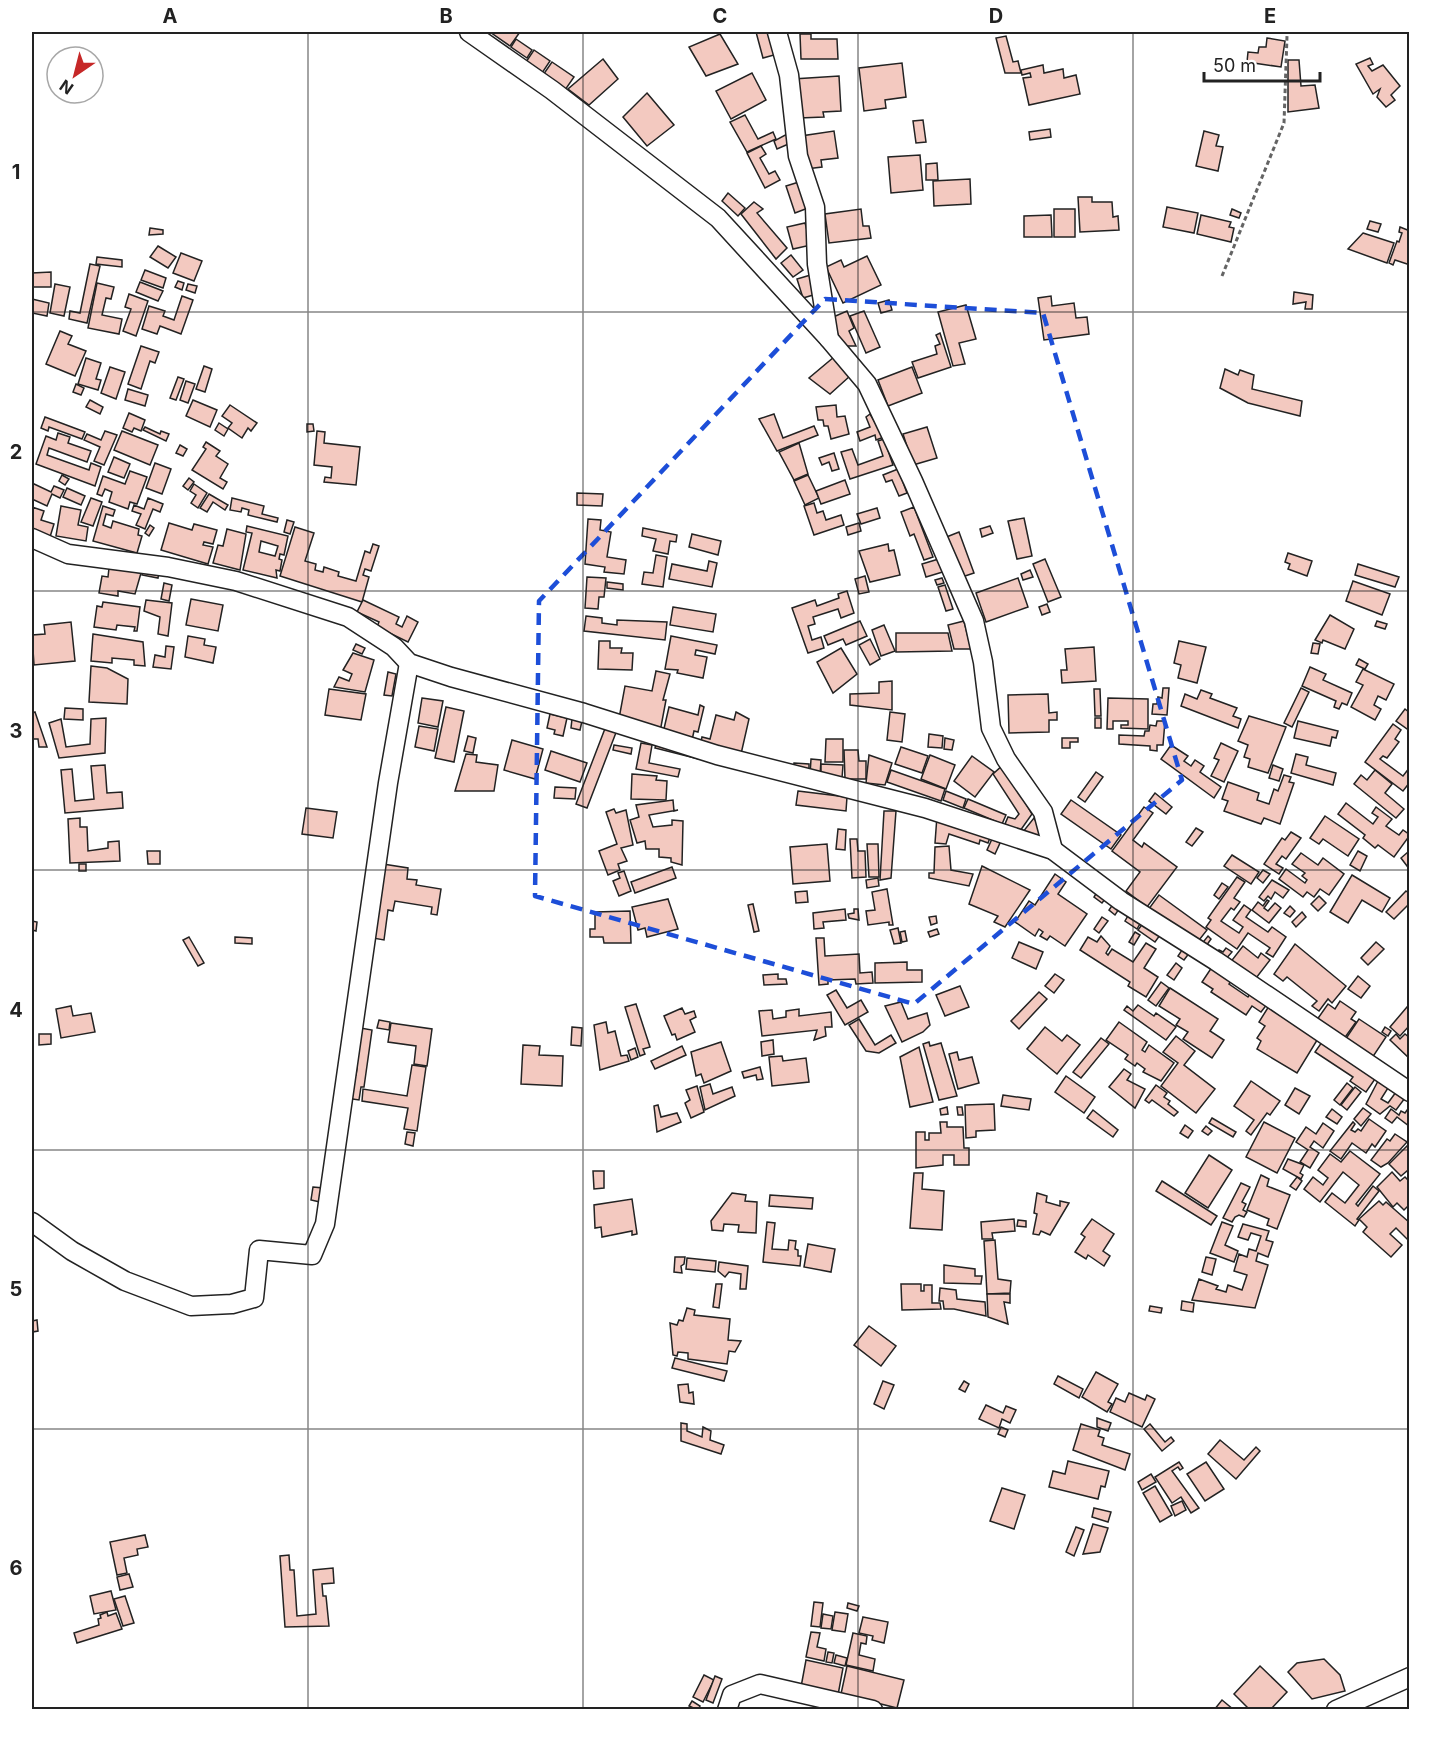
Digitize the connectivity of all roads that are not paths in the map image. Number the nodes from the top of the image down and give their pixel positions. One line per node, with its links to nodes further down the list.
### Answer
1 (469, 32): 3 (street)
2 (777, 32): 3 (street)
3 (829, 339): 6 (street)
4 (32, 538): 5 (street)
5 (409, 663): 6 (street); 8 (street)
6 (1053, 850): 7 (street)
7 (1410, 1092)
8 (32, 1222)
9 (1410, 1677): 12 (street)
10 (727, 1710): 11 (street)
11 (873, 1710)
12 (1336, 1710)

